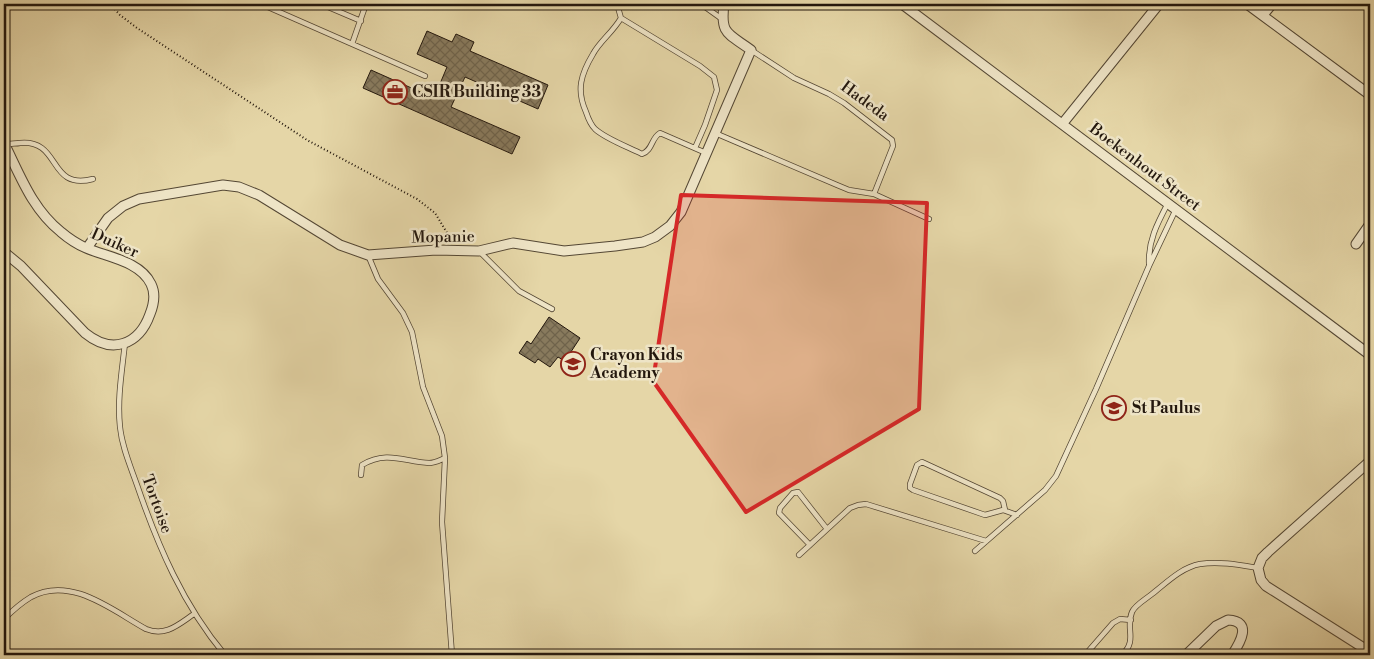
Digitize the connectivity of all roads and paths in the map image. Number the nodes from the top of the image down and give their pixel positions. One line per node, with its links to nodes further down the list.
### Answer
1 (110, 4): 30 (path)
2 (261, 4): 16 (lane)
3 (321, 4): 15 (lane)
4 (366, 4): 15 (lane)
5 (618, 4): 13 (lane)
6 (701, 4): 14 (lane)
7 (724, 4): 14 (street)
8 (902, 4): 20 (street, Boekenhout Street)
9 (1159, 4): 20 (street)
10 (1247, 4): 12 (street)
11 (1272, 4): 12 (street)
12 (1264, 15): 19 (street)
13 (621, 18): 23 (lane); 23 (lane)
14 (722, 20): 17 (street, Hadeda)
15 (361, 21): 16 (lane)
16 (352, 44): 18 (lane)
17 (751, 50): 21 (street, Mopanie); 26 (lane, Hadeda)
18 (425, 76)
19 (1370, 95)
20 (1063, 123): 27 (street, Boekenhout Street)
21 (715, 133): 24 (street, Mopanie); 26 (lane)
22 (4, 144): 25 (lane); 32 (street, Duiker)
23 (695, 148): 24 (lane)
24 (706, 153): 33 (street, Mopanie)
25 (93, 179)
26 (874, 194): 28 (lane)
27 (1172, 206): 36 (lane); 36 (lane); 39 (street, Boekenhout Street)
28 (929, 219)
29 (1370, 224): 31 (street)
30 (453, 243)
31 (1356, 244)
32 (87, 248): 35 (street, Mopanie); 38 (street, Duiker)
33 (479, 251): 35 (street, Mopanie); 37 (lane)
34 (4, 252): 38 (street)
35 (368, 255): 40 (lane)
36 (1148, 266): 44 (lane)
37 (552, 309)
38 (125, 344): 51 (lane, Tortoise)
39 (1370, 355)
40 (445, 458): 42 (lane); 56 (lane)
41 (1370, 461): 50 (street)
42 (361, 475)
43 (1005, 510): 43 (lane); 44 (lane)
44 (1017, 515): 46 (lane)
45 (827, 529): 46 (lane); 47 (lane); 47 (lane)
46 (986, 541): 48 (lane)
47 (810, 545): 49 (lane)
48 (975, 550)
49 (799, 555)
50 (1258, 568): 53 (lane); 54 (street)
51 (194, 614): 52 (lane); 55 (lane, Tortoise)
52 (4, 619)
53 (1130, 620): 57 (lane); 58 (lane)
54 (1370, 652)
55 (225, 655)
56 (452, 655)
57 (1084, 655)
58 (1122, 655)
59 (1186, 655): 60 (street)
60 (1232, 655)

